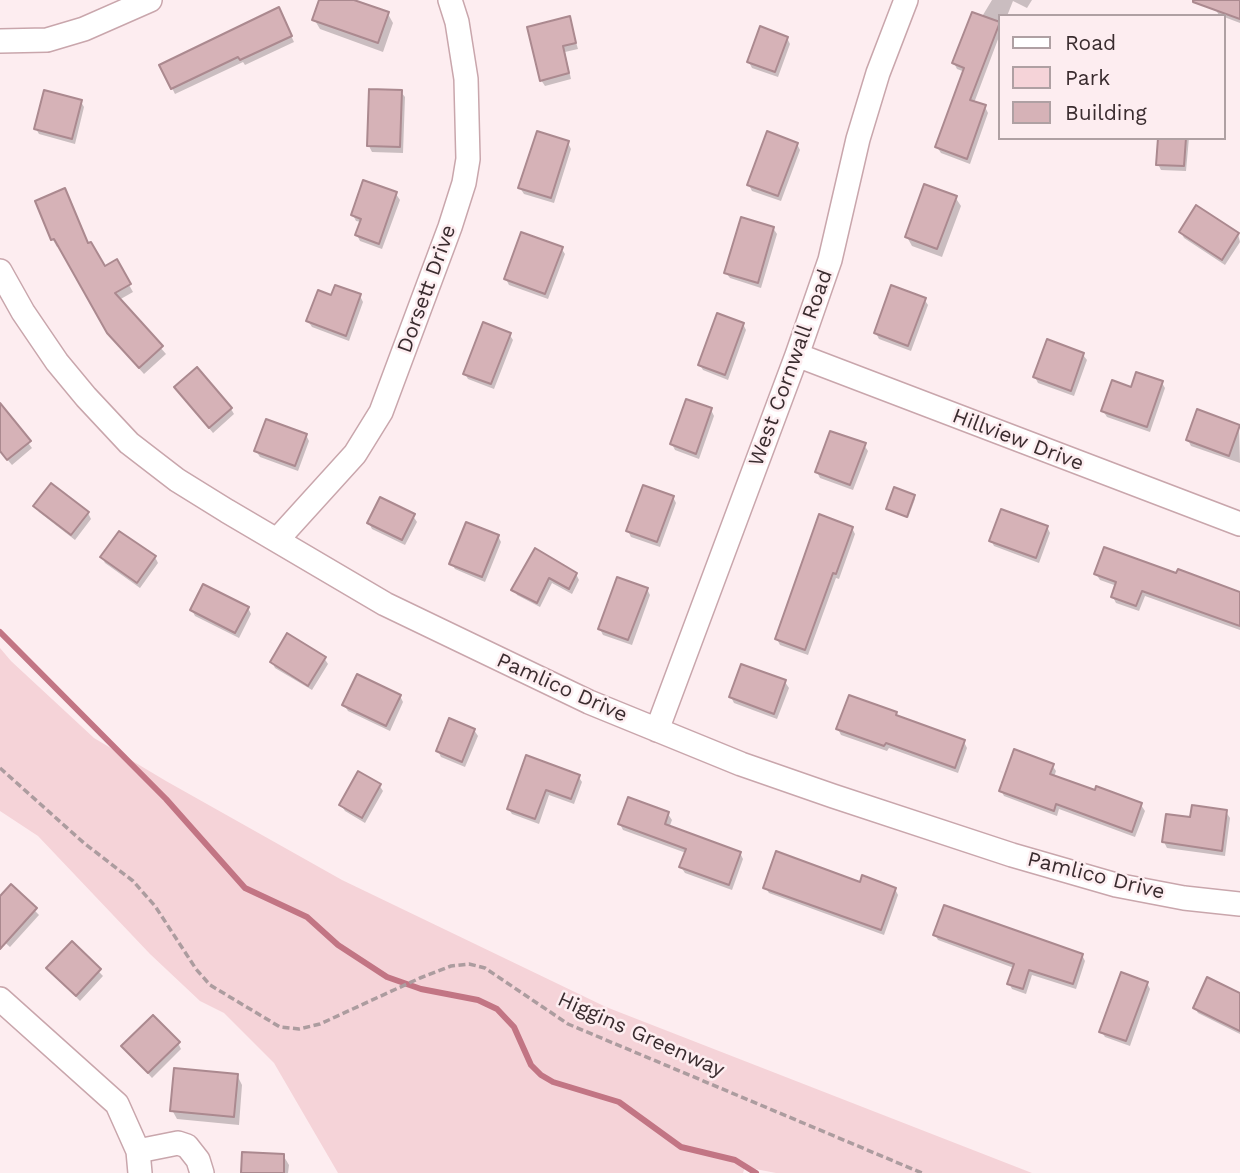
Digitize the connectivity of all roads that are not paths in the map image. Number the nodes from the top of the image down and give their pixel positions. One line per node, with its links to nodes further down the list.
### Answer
1 (149, 0): 4 (street)
2 (450, 0): 8 (street, Dorsett Drive)
3 (906, 0): 6 (street, West Cornwall Road)
4 (0, 41)
5 (0, 271): 8 (street, Pamlico Drive)
6 (797, 355): 7 (street, Hillview Drive); 9 (street, West Cornwall Road)
7 (1240, 524)
8 (277, 540): 9 (street, Pamlico Drive)
9 (657, 730): 10 (street, Pamlico Drive)
10 (1240, 904)
11 (0, 999): 12 (street)
12 (139, 1162): 13 (street)
13 (202, 1173)

